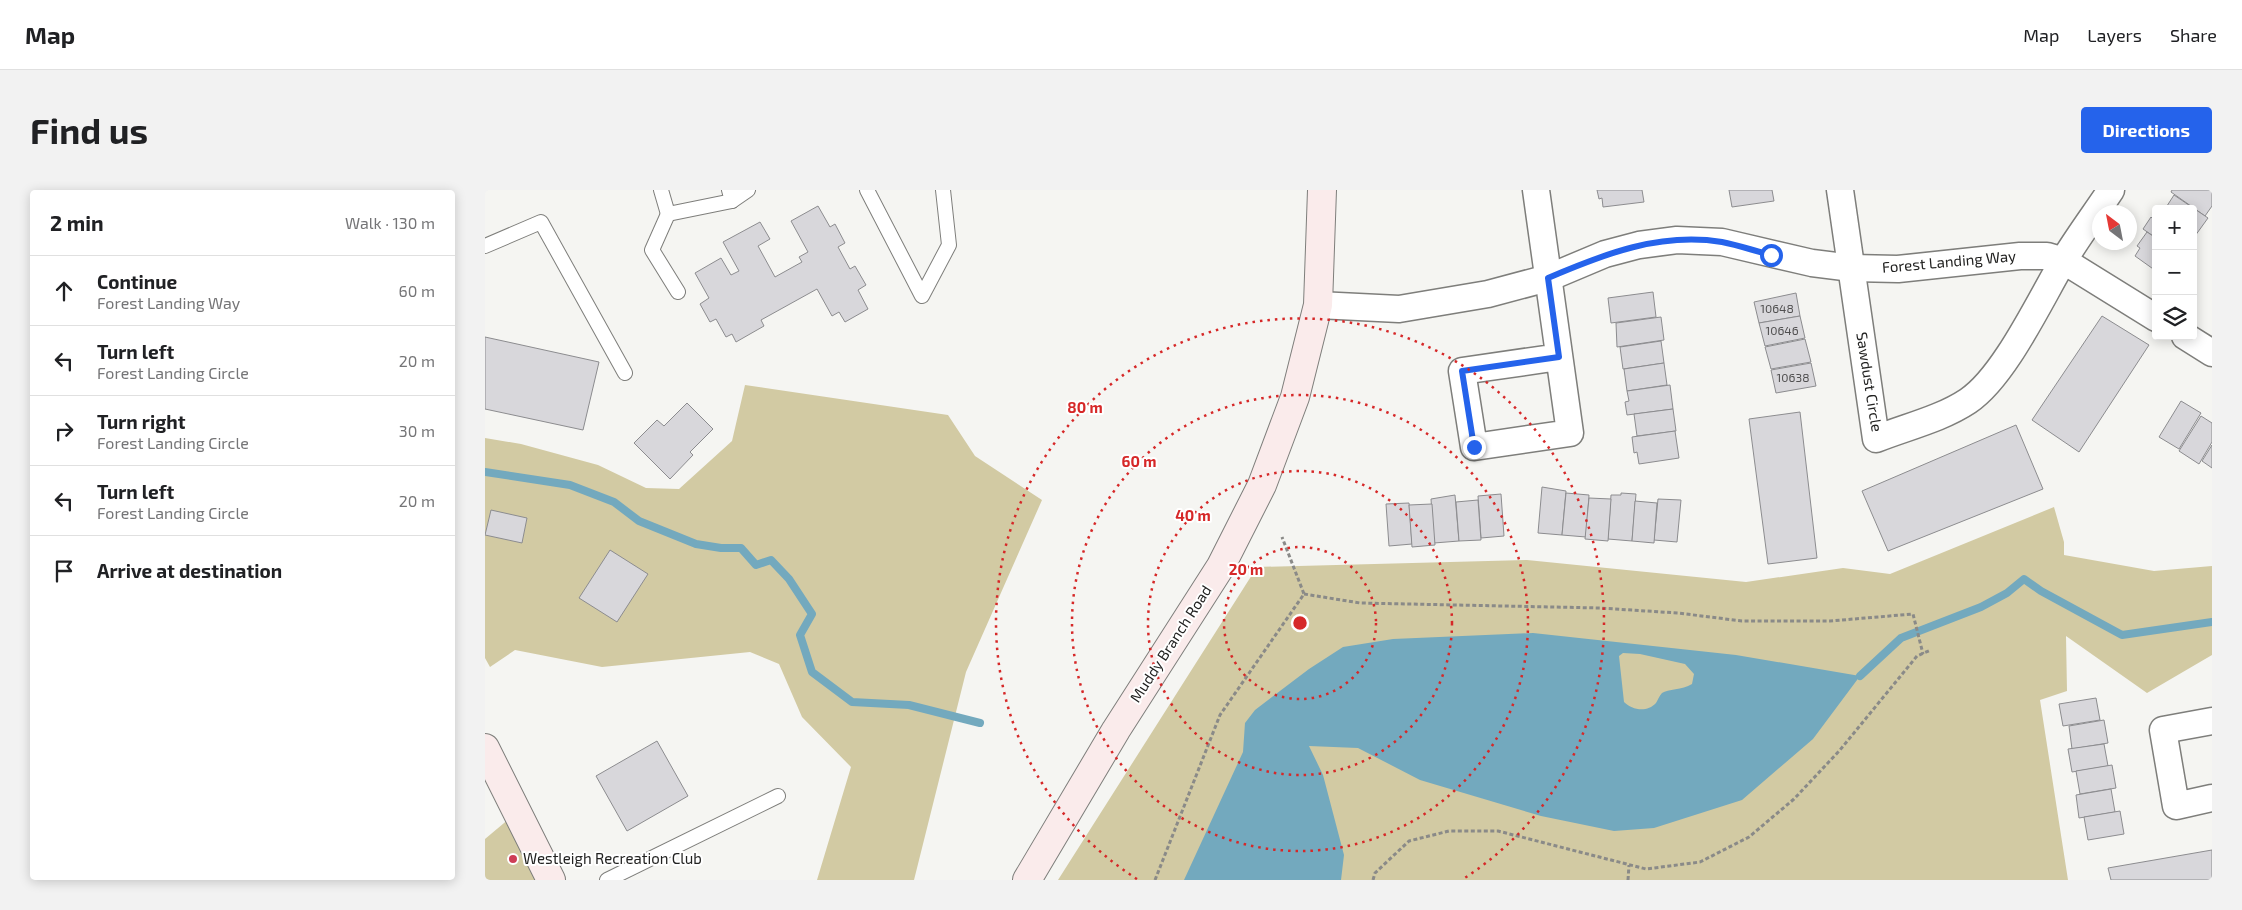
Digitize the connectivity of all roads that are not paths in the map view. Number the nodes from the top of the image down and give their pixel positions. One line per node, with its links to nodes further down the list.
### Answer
1 (661, 190): 10 (lane)
2 (748, 190): 9 (lane)
3 (867, 190): 4 (lane)
4 (943, 190)
5 (1322, 190): 16 (main road, Muddy Branch Road)
6 (1537, 190): 14 (street)
7 (2111, 190): 12 (street)
8 (1846, 191): 13 (street)
9 (730, 195): 10 (lane)
10 (668, 214): 15 (lane)
11 (485, 246): 21 (lane)
12 (2064, 261): 13 (street, Forest Landing Way); 13 (street, Sawdust Circle); 17 (street, Forest Landing Way)
13 (1852, 268): 14 (street, Forest Landing Way)
14 (1548, 278): 16 (street, Forest Landing Way); 20 (street)
15 (677, 292)
16 (1318, 305): 28 (main road, Muddy Branch Road)
17 (2152, 316)
18 (2191, 340): 19 (street)
19 (2212, 353)
20 (1559, 357): 20 (street)
21 (625, 373)
22 (2212, 720): 25 (street)
23 (485, 748): 26 (main road)
24 (778, 796): 27 (lane)
25 (2212, 798)
26 (551, 880)
27 (607, 880)
28 (1027, 880)

